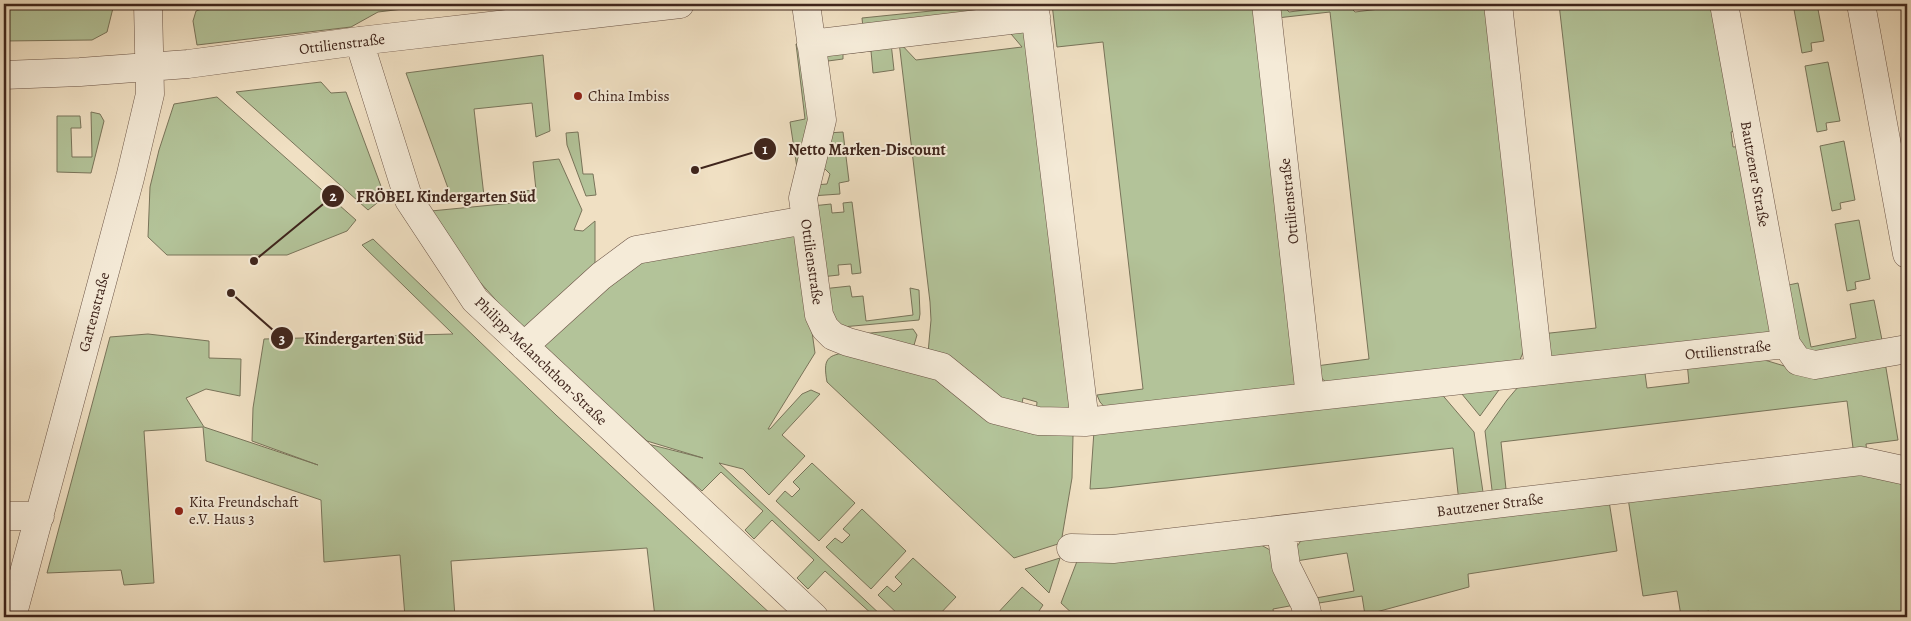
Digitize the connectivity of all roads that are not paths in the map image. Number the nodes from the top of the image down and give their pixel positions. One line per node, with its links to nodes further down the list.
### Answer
1 (148, 4): 11 (street, Gartenstraße)
2 (680, 4): 9 (street, Ottilienstraße)
3 (806, 4): 10 (street, Ottilienstraße)
4 (1266, 4): 19 (street, Ottilienstraße)
5 (1498, 4): 18 (street)
6 (1724, 4): 15 (street, Bautzener Straße)
7 (1861, 4): 14 (street)
8 (1035, 10): 10 (street); 20 (street)
9 (359, 41): 11 (street, Ottilienstraße); 16 (street, Philipp-Melanchthon-Straße)
10 (811, 44): 13 (street, Ottilienstraße)
11 (150, 67): 12 (street, Ottilienstraße); 23 (street, Gartenstraße)
12 (4, 75)
13 (806, 220): 16 (street); 20 (street, Ottilienstraße)
14 (1907, 254)
15 (1786, 344): 17 (street, Ottilienstraße); 18 (street, Ottilienstraße)
16 (524, 346): 27 (street, Philipp-Melanchthon-Straße)
17 (1907, 349)
18 (1539, 371): 19 (street, Ottilienstraße)
19 (1310, 397): 20 (street, Ottilienstraße)
20 (1085, 422)
21 (1907, 470): 24 (street, Bautzener Straße)
22 (4, 516): 23 (street)
23 (40, 516): 26 (street, Gartenstraße)
24 (1281, 530): 25 (street, Bautzener Straße); 28 (street)
25 (1071, 548)
26 (12, 617)
27 (814, 617)
28 (1308, 617)

